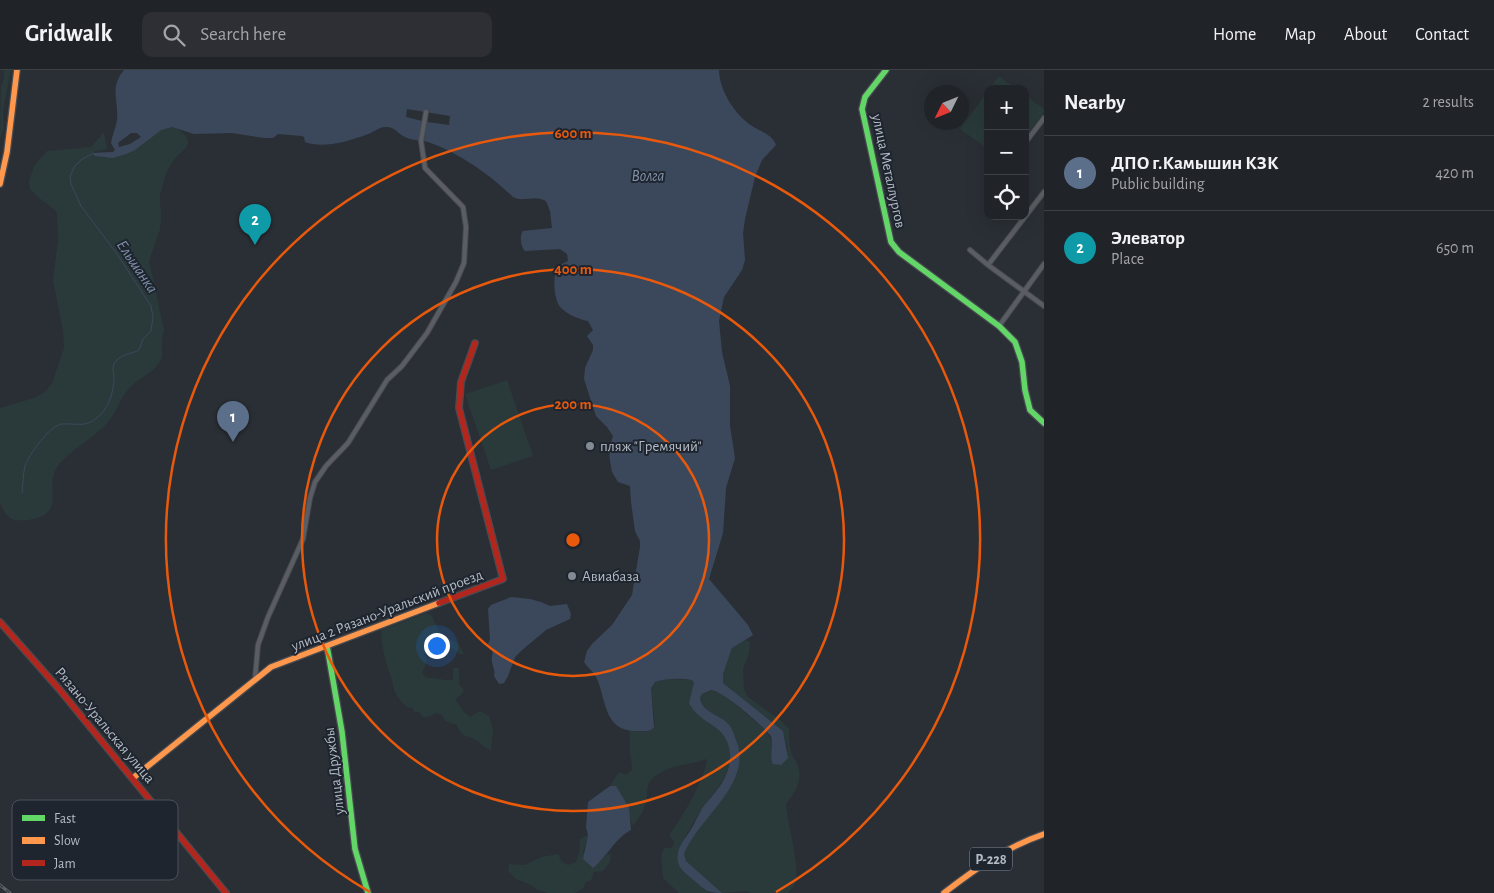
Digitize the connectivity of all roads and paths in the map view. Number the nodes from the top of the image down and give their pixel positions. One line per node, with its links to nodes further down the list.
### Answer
1 (17, 70): 6 (main road)
2 (884, 71): 13 (main road, улица Металлургов)
3 (426, 112): 18 (street)
4 (1044, 118): 5 (street)
5 (1029, 138)
6 (0, 184)
7 (1044, 192): 10 (street)
8 (970, 250): 10 (street)
9 (1044, 264): 11 (street)
10 (988, 265): 11 (street)
11 (1024, 290): 12 (street); 13 (street)
12 (1044, 306)
13 (999, 326): 15 (main road)
14 (476, 343): 17 (main road, улица 2 Рязано-Уральский проезд)
15 (1044, 423)
16 (0, 622): 19 (main road, Рязано-Уральская улица)
17 (327, 646): 18 (main road, улица 2 Рязано-Уральский проезд); 24 (main road, улица Дружбы)
18 (254, 679): 19 (main road, улица 2 Рязано-Уральский проезд)
19 (133, 778): 20 (main road, Рязано-Уральская улица)
20 (151, 800)
21 (178, 834): 23 (main road, Рязано-Уральская улица)
22 (1044, 834): 25 (main road, Р-228)
23 (226, 893)
24 (368, 893)
25 (944, 893)

